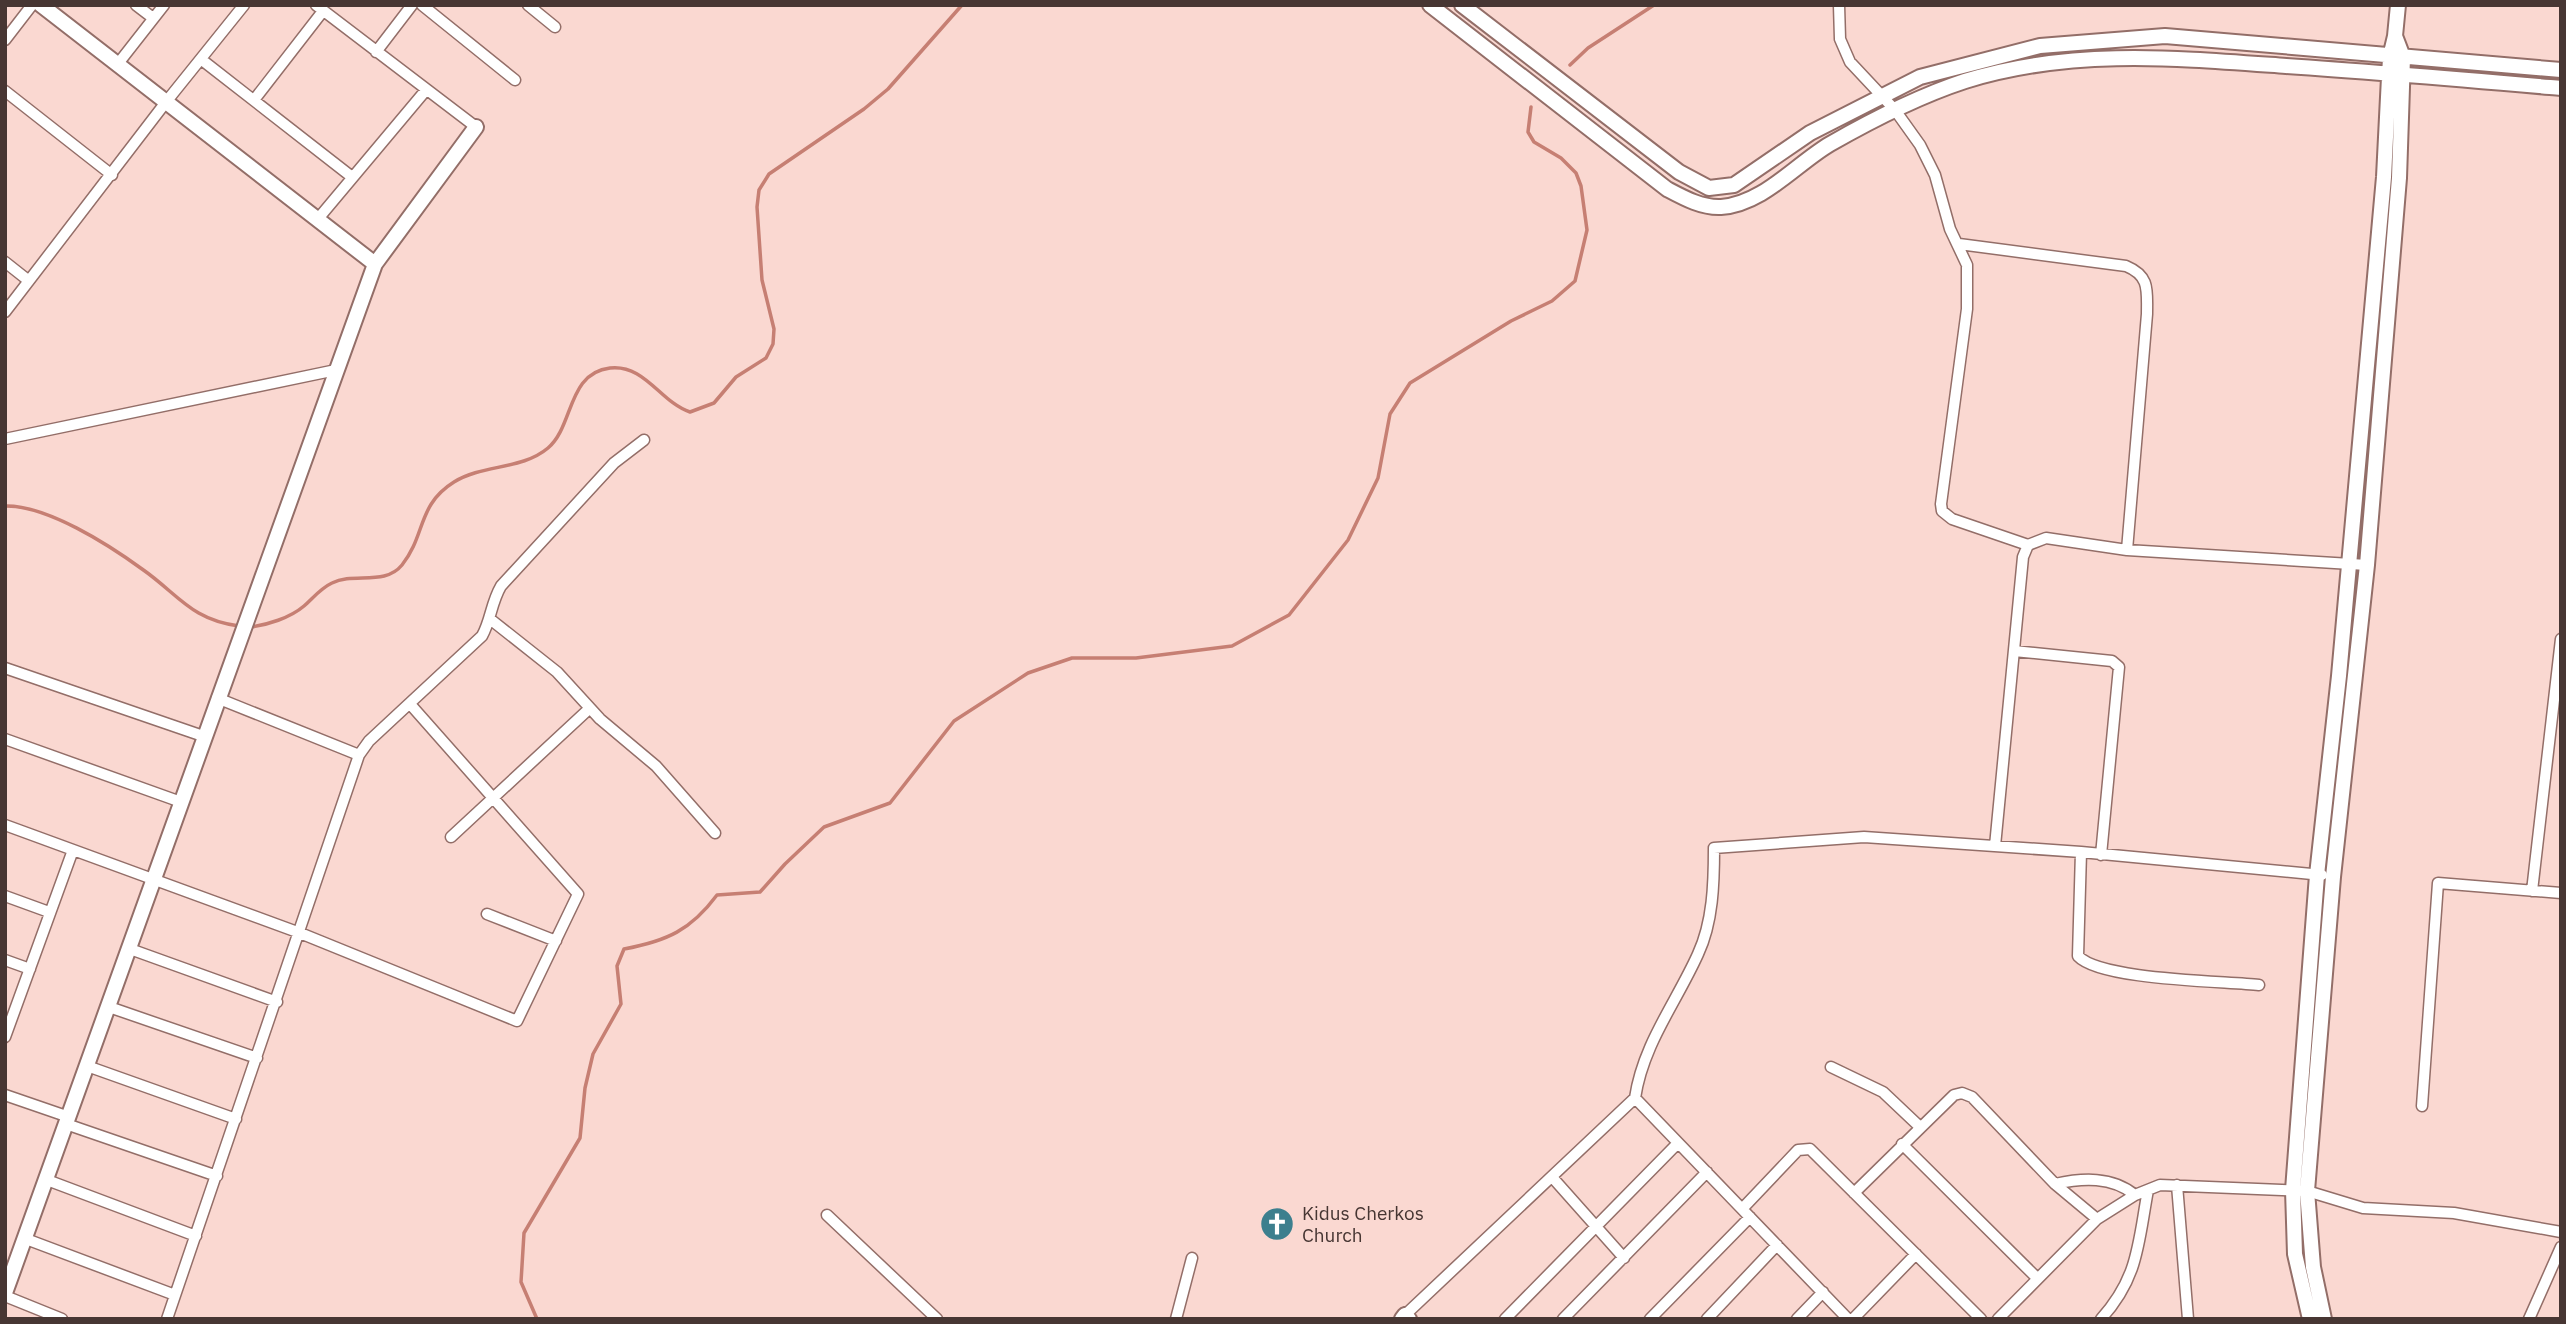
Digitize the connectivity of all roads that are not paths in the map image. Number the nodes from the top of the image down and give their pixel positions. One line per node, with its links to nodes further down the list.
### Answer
1 (32, 5): 16 (street)
2 (41, 5): 20 (street)
3 (136, 5): 14 (street)
4 (164, 5): 14 (street)
5 (244, 5): 19 (street)
6 (412, 5): 17 (street)
7 (422, 5): 23 (street)
8 (528, 5): 15 (street)
9 (1430, 5): 30 (street)
10 (1462, 5): 27 (street)
11 (1839, 5): 27 (street)
12 (2398, 5): 18 (street)
13 (319, 8): 17 (street); 28 (street)
14 (153, 18): 20 (street)
15 (555, 27)
16 (5, 40)
17 (376, 52): 25 (street)
18 (2396, 57): 21 (street); 22 (street); 27 (street)
19 (202, 60): 28 (street); 29 (street)
20 (117, 65): 29 (street)
21 (2561, 70)
22 (2395, 73): 24 (street); 30 (street); 34 (street)
23 (515, 80)
24 (2561, 88)
25 (426, 90): 31 (street); 33 (street)
26 (5, 91): 32 (street)
27 (1881, 96): 30 (street)
28 (254, 100): 33 (street)
29 (166, 102): 32 (street); 35 (street)
30 (1895, 110): 36 (street)
31 (476, 127): 40 (street)
32 (112, 175): 41 (street)
33 (352, 177): 35 (street)
34 (2391, 177): 37 (street); 38 (street)
35 (317, 220): 40 (street)
36 (1959, 244): 47 (street); 48 (street)
37 (2375, 257): 38 (street); 44 (street)
38 (2391, 259): 44 (street)
39 (5, 262): 41 (street)
40 (374, 264): 43 (street)
41 (29, 281): 42 (street)
42 (5, 312)
43 (336, 369): 45 (street); 57 (street)
44 (2374, 377): 49 (street); 50 (street)
45 (5, 439)
46 (644, 440): 51 (street)
47 (2028, 545): 48 (street); 53 (street)
48 (2127, 550): 49 (street)
49 (2348, 564): 50 (street); 55 (street)
50 (2367, 565): 55 (street)
51 (490, 619): 58 (street); 59 (street)
52 (2561, 639): 56 (street)
53 (2014, 651): 68 (street); 71 (street)
54 (5, 668): 60 (street)
55 (2347, 676): 72 (street); 73 (street)
56 (2558, 697): 75 (street)
57 (218, 698): 60 (street); 62 (street)
58 (410, 704): 62 (street); 63 (street)
59 (590, 708): 63 (street); 66 (street)
60 (203, 736): 64 (street)
61 (5, 739): 64 (street)
62 (359, 755): 80 (street)
63 (493, 797): 67 (street); 81 (street)
64 (181, 802): 74 (street)
65 (5, 825): 69 (street)
66 (715, 833)
67 (450, 837)
68 (1995, 846): 70 (street); 94 (street)
69 (72, 850): 74 (street); 78 (street)
70 (2081, 852): 71 (street); 86 (street)
71 (2101, 855): 72 (street)
72 (2318, 875): 73 (street); 85 (street)
73 (2333, 877): 85 (street)
74 (155, 881): 80 (street); 82 (street)
75 (2532, 891): 76 (street); 95 (street)
76 (2561, 893)
77 (5, 896): 78 (street)
78 (49, 912): 84 (street)
79 (487, 914): 81 (street)
80 (300, 933): 81 (street); 87 (street)
81 (556, 941)
82 (130, 949): 87 (street); 88 (street)
83 (5, 960): 84 (street)
84 (30, 969): 89 (street)
85 (2318, 980): 108 (street)
86 (2259, 985)
87 (277, 1002): 90 (street)
88 (109, 1007): 90 (street); 91 (street)
89 (7, 1030)
90 (257, 1058): 96 (street)
91 (87, 1066): 96 (street); 97 (street)
92 (1831, 1067): 98 (street)
93 (5, 1095): 97 (street)
94 (1635, 1098): 99 (street); 103 (street)
95 (2422, 1106)
96 (236, 1119): 102 (street)
97 (67, 1121): 102 (street); 104 (street)
98 (1920, 1127): 100 (street); 105 (street)
99 (1678, 1143): 101 (street); 114 (street)
100 (1902, 1144): 109 (street); 125 (street)
101 (1707, 1172): 111 (street); 122 (street)
102 (217, 1176): 116 (street)
103 (1552, 1177): 114 (street); 129 (street)
104 (47, 1180): 116 (street); 117 (street)
105 (2054, 1184): 110 (street); 113 (street)
106 (2177, 1185): 107 (street); 108 (street); 143 (street)
107 (2148, 1190): 110 (street); 142 (street)
108 (2300, 1191): 115 (street); 123 (street); 124 (street)
109 (1854, 1193): 111 (street); 120 (street)
110 (2134, 1195): 113 (street)
111 (1746, 1213): 118 (street); 136 (street)
112 (827, 1215): 132 (street)
113 (2097, 1219): 125 (street)
114 (1596, 1226): 122 (street); 134 (street)
115 (2561, 1232)
116 (196, 1236): 128 (street)
117 (26, 1240): 127 (street); 128 (street)
118 (1777, 1245): 126 (street); 137 (street)
119 (2561, 1247): 146 (street)
120 (1916, 1254): 139 (street); 140 (street)
121 (1192, 1258): 133 (street)
122 (1624, 1258): 135 (street)
123 (2313, 1268): 124 (street); 145 (street)
124 (2298, 1272): 144 (street)
125 (2038, 1278): 141 (street)
126 (1823, 1292): 138 (street); 139 (street)
127 (5, 1295): 130 (street)
128 (176, 1295): 131 (street)
129 (1405, 1318)
130 (62, 1319)
131 (167, 1319)
132 (937, 1319)
133 (1176, 1319)
134 (1505, 1319)
135 (1563, 1319)
136 (1650, 1319)
137 (1707, 1319)
138 (1797, 1319)
139 (1851, 1319)
140 (1981, 1319)
141 (1998, 1319)
142 (2101, 1319)
143 (2188, 1319)
144 (2310, 1319)
145 (2324, 1319)
146 (2529, 1319)

